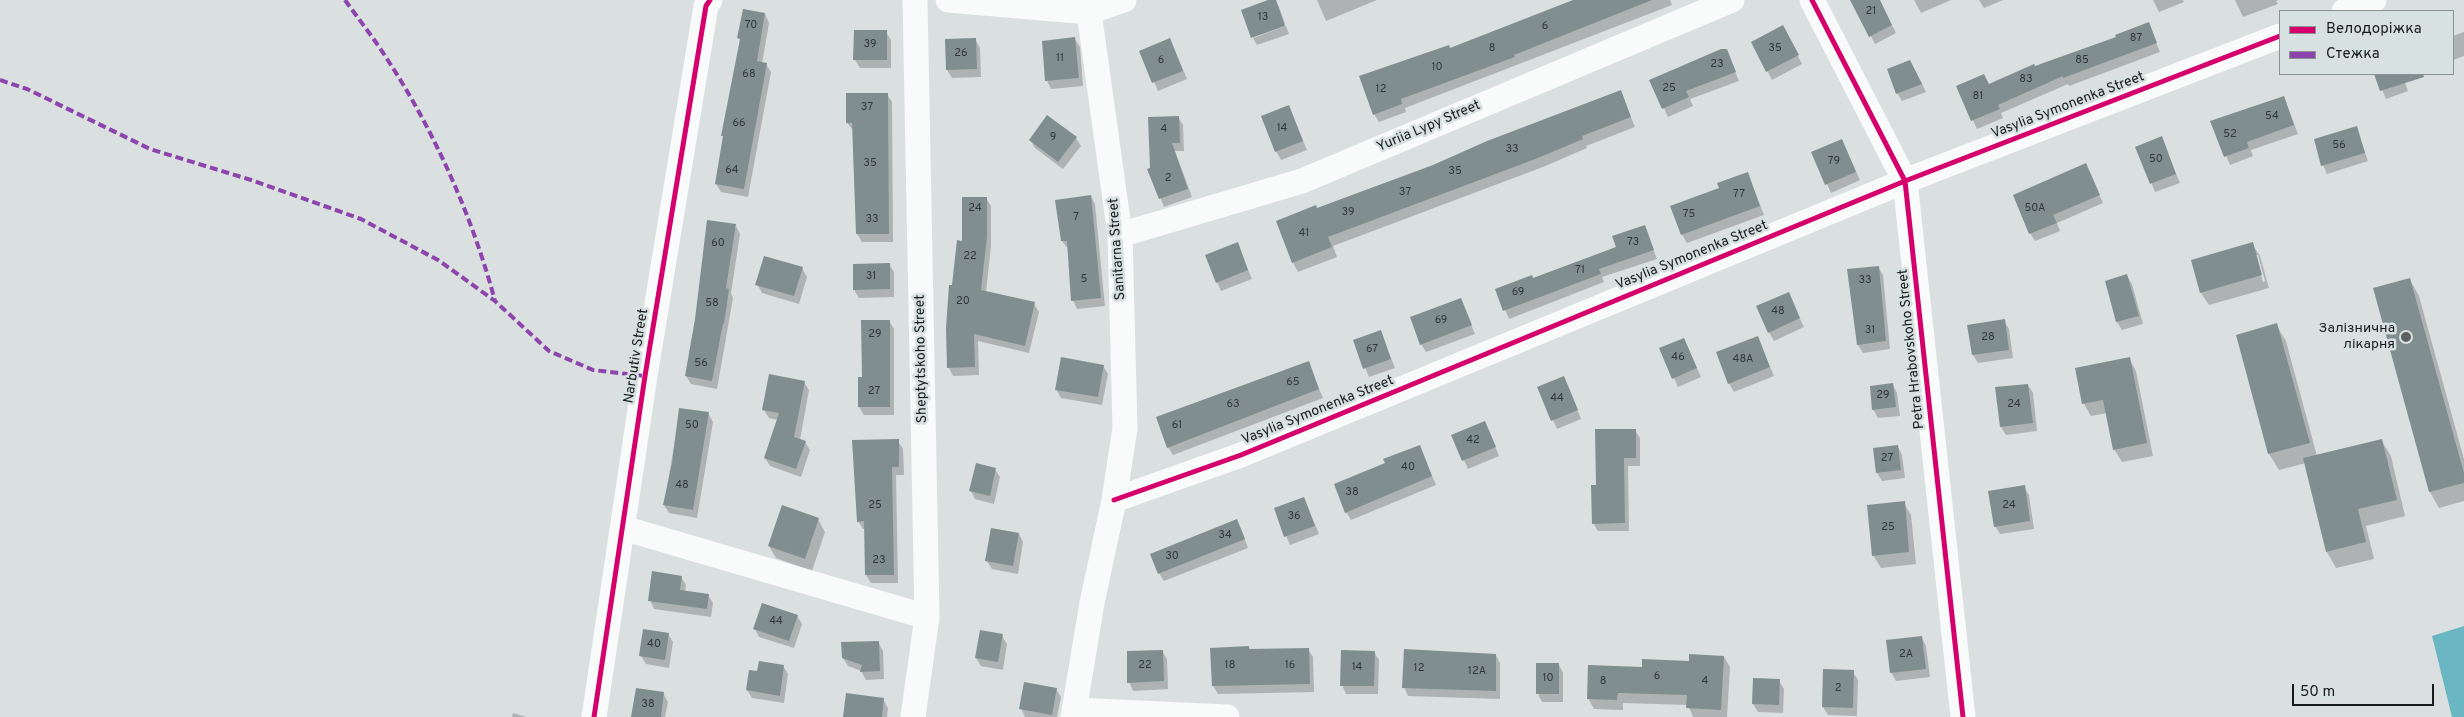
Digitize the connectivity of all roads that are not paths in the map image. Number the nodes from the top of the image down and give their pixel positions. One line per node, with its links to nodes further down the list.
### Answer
1 (710, 0): 14 (street, Narbutiv Street)
2 (915, 0): 15 (street, Sheptytskoho Street)
3 (948, 0): 8 (street)
4 (1124, 0): 8 (street)
5 (1732, 0): 12 (street, Yuriia Lypy Street)
6 (1812, 0): 11 (street, Petra Hrabovskoho Street)
7 (2374, 0): 9 (street)
8 (1086, 6): 12 (street, Sanitarna Street)
9 (2347, 10)
10 (2279, 36): 11 (street, Vasylia Symonenka Street)
11 (1905, 181): 13 (street, Vasylia Symonenka Street); 20 (street, Petra Hrabovskoho Street)
12 (1120, 235): 13 (street, Sanitarna Street)
13 (1114, 500): 16 (street)
14 (623, 528): 15 (street); 17 (street, Narbutiv Street)
15 (927, 617): 18 (street, Sheptytskoho Street)
16 (1074, 713): 19 (street)
17 (594, 717)
18 (913, 717)
19 (1227, 717)
20 (1963, 717)

